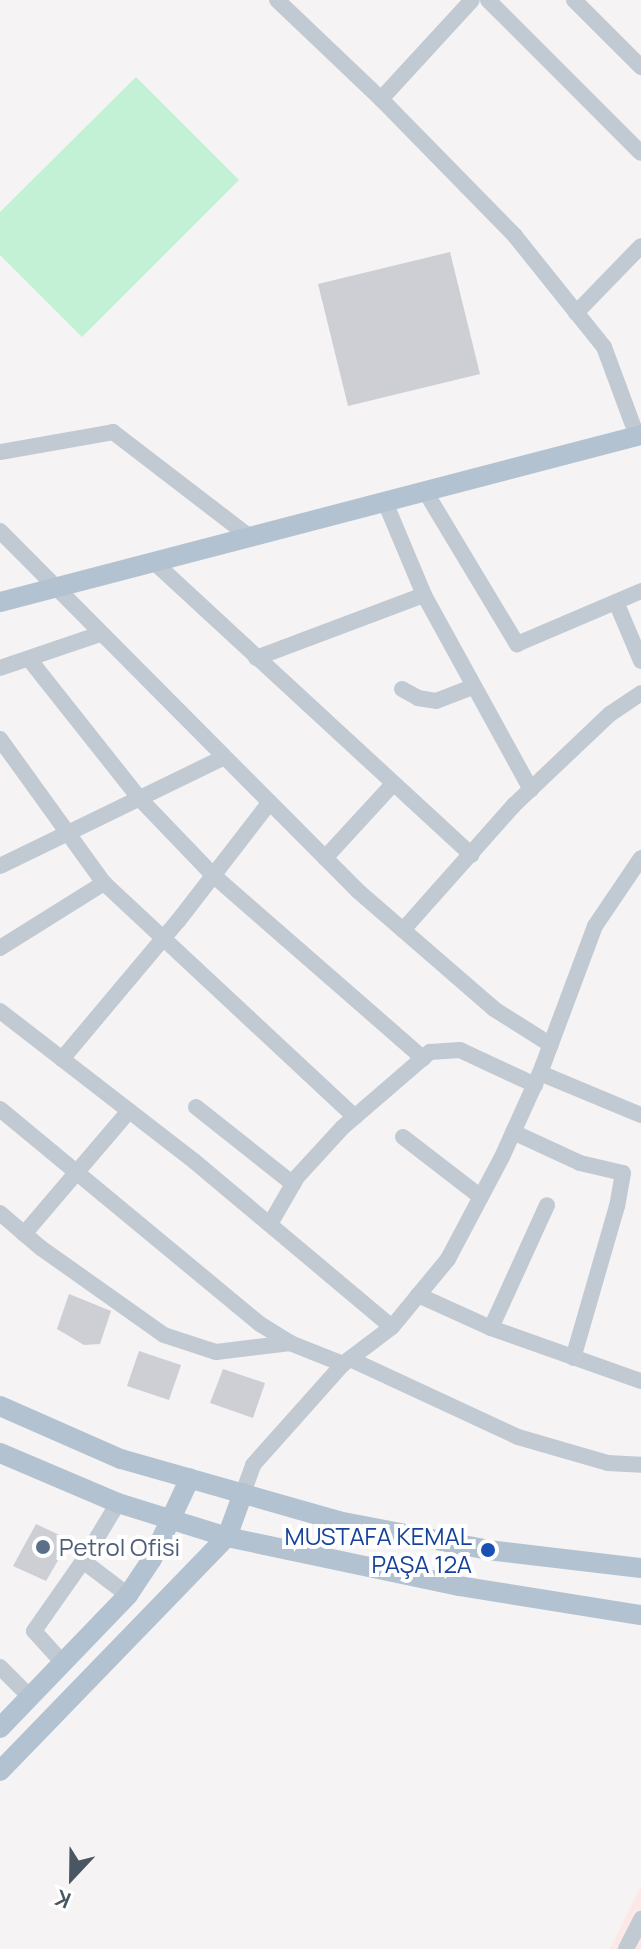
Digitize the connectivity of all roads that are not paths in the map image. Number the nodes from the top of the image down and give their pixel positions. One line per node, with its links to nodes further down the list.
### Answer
1 (277, 0): 6 (street)
2 (472, 0): 6 (street)
3 (488, 0): 7 (street)
4 (574, 0): 5 (street)
5 (638, 60)
6 (381, 99): 9 (street)
7 (641, 153)
8 (641, 246): 9 (street)
9 (576, 313): 10 (street)
10 (639, 436): 12 (main road)
11 (0, 452): 15 (street)
12 (425, 491): 13 (main road); 21 (street)
13 (385, 502): 15 (main road); 19 (street)
14 (0, 531): 17 (street)
15 (250, 537): 16 (main road)
16 (154, 562): 17 (main road); 23 (street)
17 (59, 588): 20 (main road); 22 (street)
18 (641, 591): 21 (street)
19 (424, 595): 23 (street); 27 (street)
20 (0, 602)
21 (616, 602): 25 (street)
22 (100, 634): 24 (street); 31 (street)
23 (256, 658): 32 (street)
24 (29, 659): 26 (street); 34 (street)
25 (641, 661)
26 (0, 668)
27 (472, 687): 28 (street); 33 (street)
28 (402, 689)
29 (641, 693): 33 (street)
30 (0, 739): 36 (street)
31 (224, 757): 34 (street); 35 (street)
32 (393, 784): 37 (street); 38 (street)
33 (531, 790): 37 (street)
34 (140, 799): 36 (street); 41 (street)
35 (270, 802): 38 (street); 41 (street)
36 (67, 833): 40 (street); 42 (street)
37 (472, 855): 43 (street)
38 (325, 858): 43 (street)
39 (641, 858): 47 (street)
40 (0, 866)
41 (213, 875): 44 (street); 48 (street)
42 (104, 883): 44 (street); 45 (street)
43 (403, 930): 47 (street)
44 (164, 938): 49 (street); 55 (street)
45 (0, 948)
46 (0, 1011): 49 (street)
47 (551, 1045): 50 (street)
48 (423, 1058): 50 (street); 55 (street)
49 (62, 1059): 53 (street)
50 (537, 1079): 54 (street); 56 (street)
51 (196, 1107): 59 (street)
52 (0, 1109): 58 (street)
53 (129, 1111): 58 (street); 63 (street)
54 (641, 1115)
55 (355, 1117): 59 (street)
56 (513, 1132): 60 (street); 69 (street)
57 (403, 1137): 60 (street)
58 (76, 1172): 64 (street); 68 (street)
59 (293, 1184): 63 (street)
60 (481, 1197): 65 (street)
61 (547, 1205): 67 (street)
62 (0, 1213): 64 (street)
63 (270, 1224): 66 (street)
64 (24, 1234): 68 (street)
65 (418, 1295): 66 (street); 67 (street)
66 (392, 1327): 70 (street)
67 (491, 1328): 69 (street)
68 (290, 1343): 70 (street)
69 (573, 1358): 71 (street)
70 (346, 1362): 74 (street); 76 (street)
71 (641, 1381)
72 (0, 1406): 75 (main road)
73 (0, 1453): 77 (main road)
74 (641, 1465)
75 (190, 1478): 76 (main road); 78 (main road)
76 (243, 1493): 79 (main road); 81 (main road)
77 (118, 1503): 78 (main road); 80 (street)
78 (172, 1520): 79 (main road); 82 (main road)
79 (227, 1537): 83 (main road); 90 (main road)
80 (83, 1561): 82 (street); 86 (street)
81 (641, 1568)
82 (128, 1595): 86 (main road)
83 (612, 1610): 84 (main road); 85 (main road)
84 (641, 1615)
85 (641, 1626)
86 (63, 1663): 88 (main road)
87 (0, 1667): 88 (street)
88 (30, 1697): 89 (main road)
89 (0, 1728)
90 (0, 1771)
91 (641, 1919): 92 (street)
92 (626, 1949)

